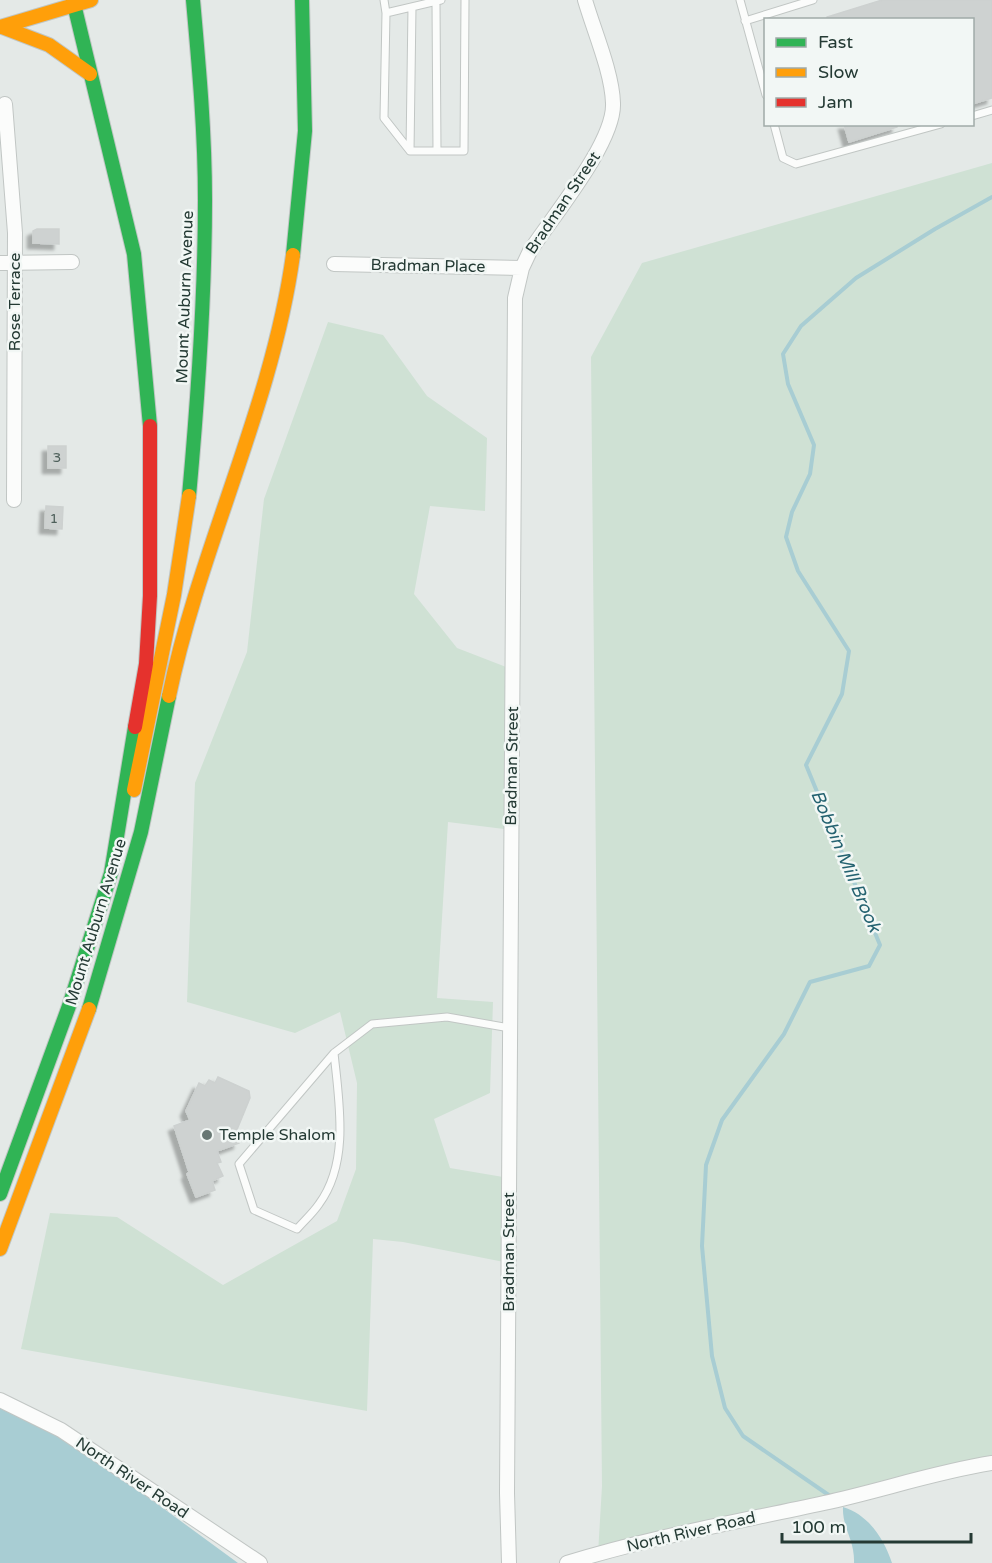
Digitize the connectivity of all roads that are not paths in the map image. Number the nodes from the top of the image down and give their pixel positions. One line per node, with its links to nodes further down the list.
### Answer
1 (91, 0): 10 (main road)
2 (193, 0): 30 (main road, Mount Auburn Avenue)
3 (302, 0): 31 (main road)
4 (384, 0): 12 (lane)
5 (465, 0): 23 (lane)
6 (585, 0): 28 (street, Bradman Street)
7 (741, 0): 13 (lane)
8 (813, 0): 13 (lane)
9 (439, 1): 11 (lane); 23 (lane)
10 (74, 2): 14 (main road); 15 (main road)
11 (412, 8): 12 (lane); 22 (lane)
12 (386, 13): 22 (lane)
13 (745, 21): 16 (lane)
14 (1, 24): 15 (main road)
15 (90, 74): 32 (main road)
16 (764, 92)
17 (5, 104): 26 (street, Rose Terrace)
18 (992, 110): 19 (lane)
19 (974, 115)
20 (775, 126): 21 (lane)
21 (934, 126)
22 (410, 151): 23 (lane)
23 (437, 151)
24 (72, 262): 26 (street)
25 (0, 263): 26 (street)
26 (15, 263): 29 (street, Rose Terrace)
27 (334, 264): 28 (street, Bradman Place)
28 (522, 268): 33 (street, Bradman Street)
29 (14, 500)
30 (176, 593): 31 (main road, Mount Auburn Avenue); 32 (main road, Mount Auburn Avenue)
31 (170, 699): 36 (main road, Mount Auburn Avenue)
32 (111, 873): 35 (main road, Mount Auburn Avenue)
33 (510, 1028): 34 (lane); 40 (street, Bradman Street)
34 (334, 1053): 34 (lane)
35 (0, 1194)
36 (0, 1249)
37 (0, 1400): 39 (street, North River Road)
38 (992, 1463): 41 (street, North River Road)
39 (260, 1563)
40 (509, 1563)
41 (567, 1563)

